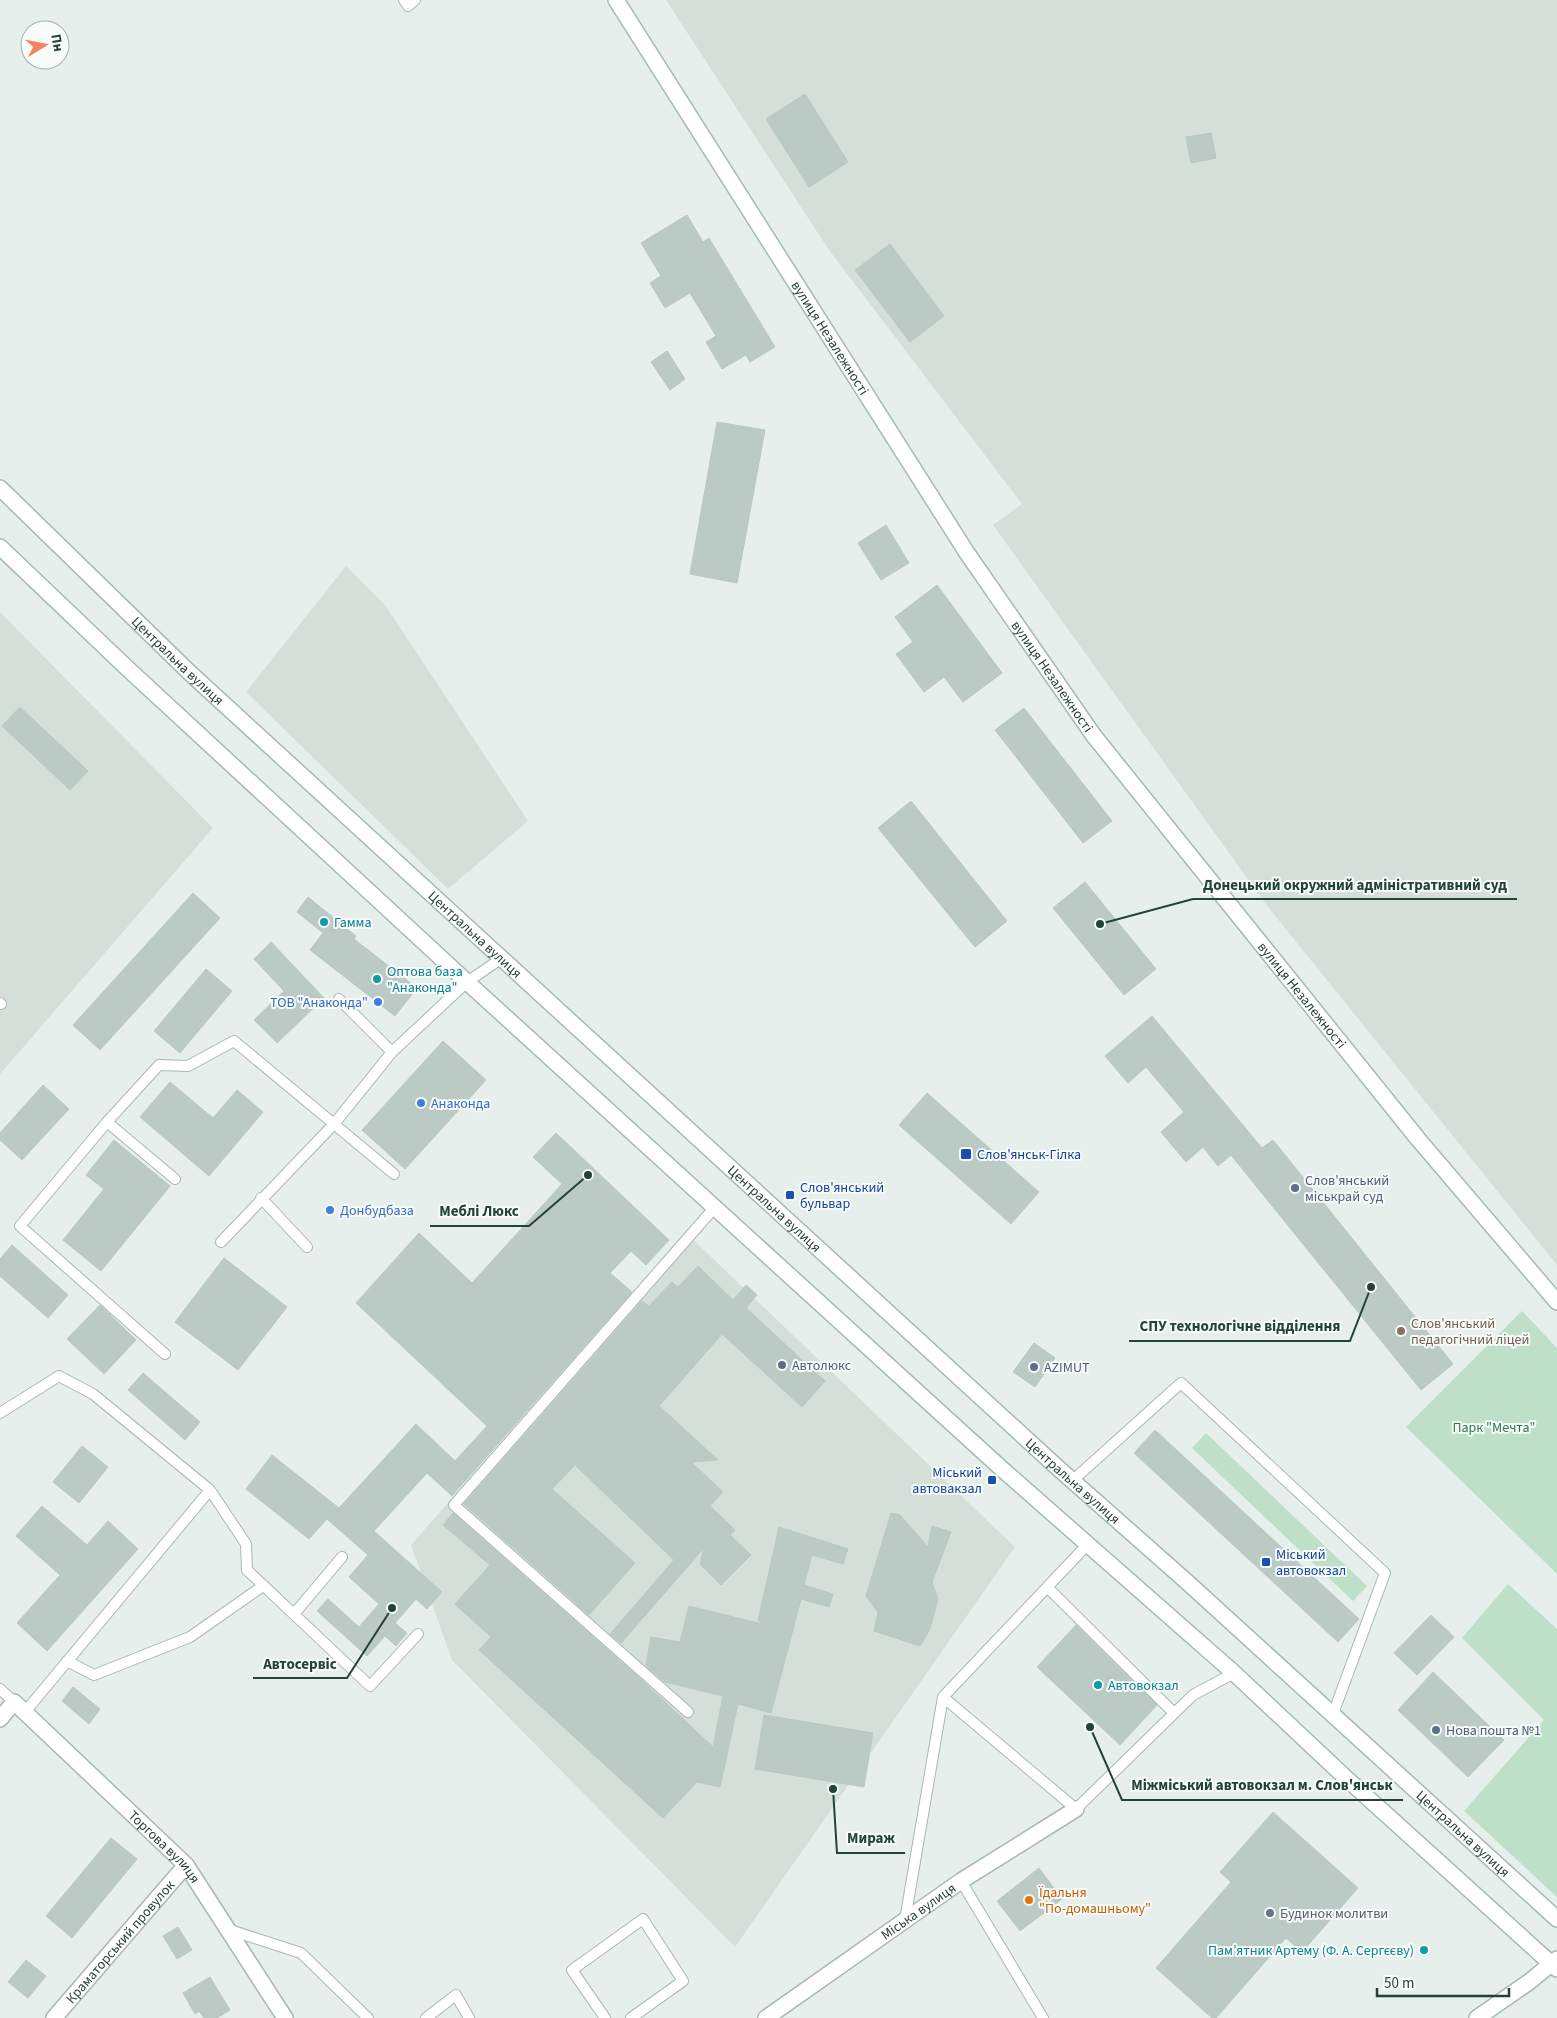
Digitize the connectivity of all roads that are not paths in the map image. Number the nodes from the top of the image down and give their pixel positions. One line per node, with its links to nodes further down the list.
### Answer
1 (404, 0): 2 (lane)
2 (415, 0)
3 (616, 0): 18 (street, вулиця Незалежності)
4 (0, 488): 6 (street, Центральна вулиця)
5 (0, 547): 7 (street)
6 (502, 958): 7 (lane); 21 (street, Центральна вулиця)
7 (467, 982): 9 (lane); 15 (street)
8 (339, 999): 9 (lane)
9 (392, 1052): 11 (lane)
10 (107, 1122): 11 (lane); 13 (lane); 19 (lane)
11 (334, 1124): 12 (lane); 14 (lane)
12 (394, 1174)
13 (175, 1179)
14 (261, 1198): 16 (lane); 17 (lane)
15 (714, 1207): 23 (street); 34 (lane)
16 (221, 1242)
17 (307, 1247)
18 (1557, 1302)
19 (166, 1354)
20 (0, 1414): 22 (lane)
21 (1072, 1481): 36 (street, Центральна вулиця); 36 (lane)
22 (210, 1490): 25 (lane); 29 (lane)
23 (1088, 1545): 26 (lane); 30 (street)
24 (342, 1556): 27 (lane)
25 (263, 1586): 27 (lane); 29 (lane)
26 (1047, 1587): 32 (lane); 35 (lane)
27 (294, 1614): 28 (lane)
28 (418, 1634)
29 (67, 1661): 33 (lane)
30 (1234, 1673): 35 (lane); 44 (street)
31 (0, 1689): 33 (lane)
32 (943, 1696): 38 (lane); 42 (lane)
33 (20, 1707): 37 (street); 39 (street, Торгова вулиця)
34 (688, 1712)
35 (1174, 1713): 38 (lane)
36 (1333, 1714): 41 (street, Центральна вулиця)
37 (0, 1719)
38 (1076, 1809): 40 (street, Міська вулиця)
39 (186, 1865): 43 (street, Торгова вулиця); 45 (street, Краматорський провулок)
40 (961, 1880): 42 (street, Міська вулиця); 53 (lane)
41 (1557, 1919)
42 (905, 1920): 52 (street, Міська вулиця)
43 (227, 1929): 46 (street, Торгова вулиця); 47 (lane)
44 (1555, 1964): 54 (street)
45 (54, 2018)
46 (285, 2018)
47 (368, 2018)
48 (426, 2018): 49 (lane)
49 (469, 2018)
50 (605, 2018): 51 (lane)
51 (631, 2018)
52 (766, 2018)
53 (1043, 2018)
54 (1477, 2018)

